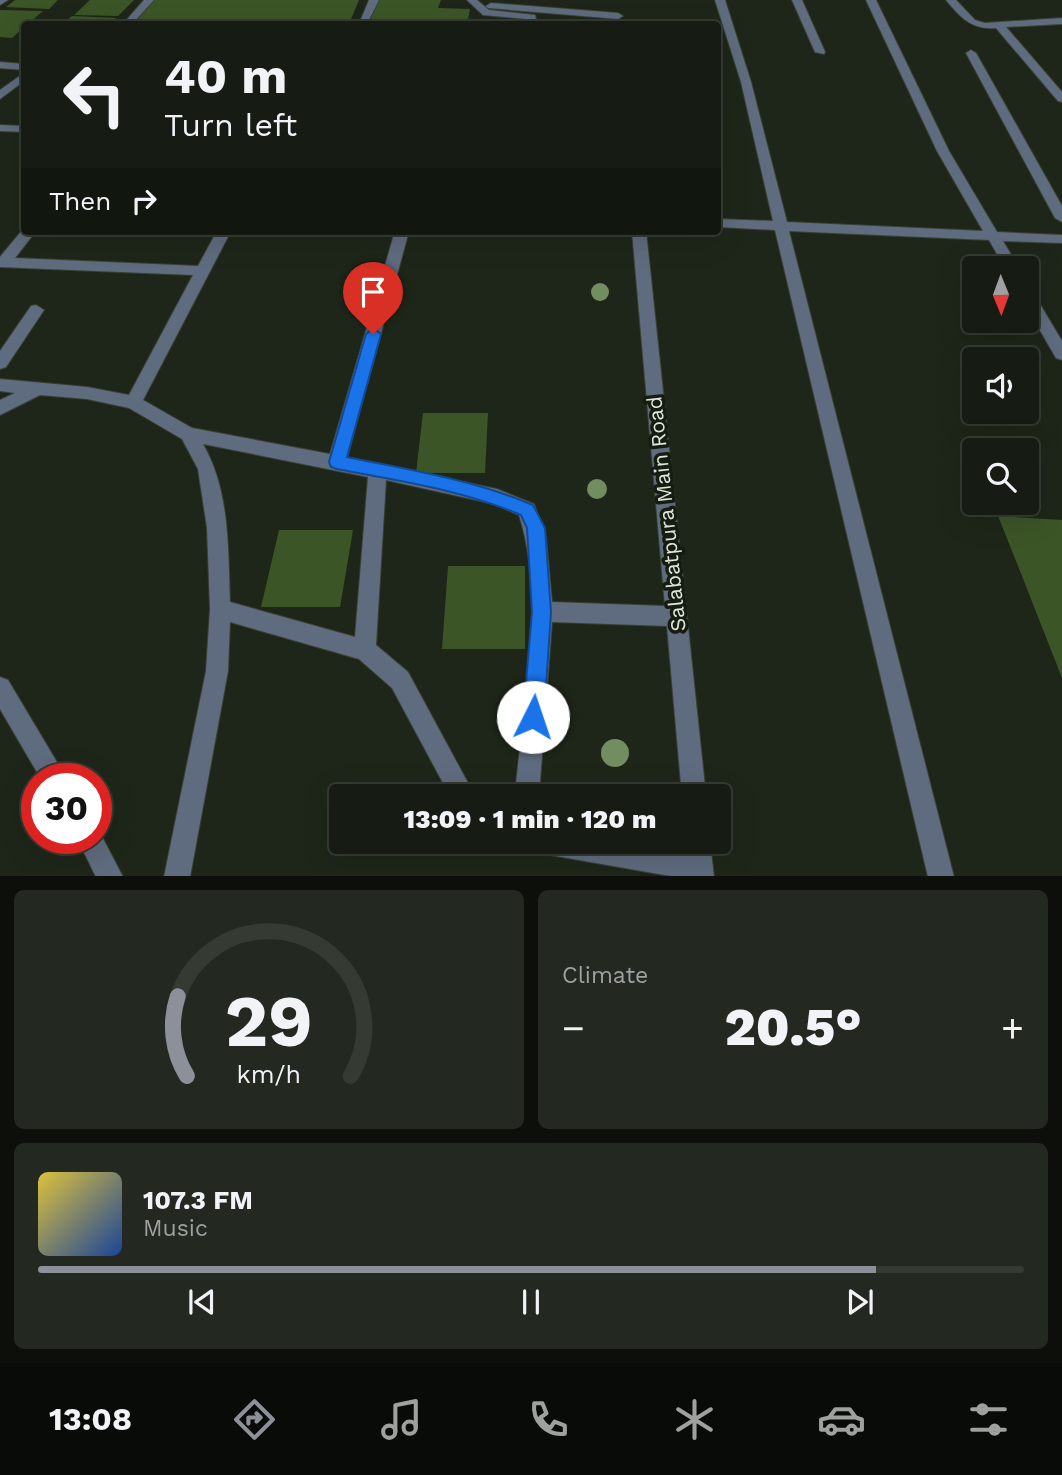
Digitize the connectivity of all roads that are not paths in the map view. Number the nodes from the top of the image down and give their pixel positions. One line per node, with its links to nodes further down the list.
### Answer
1 (149, 0): 13 (street)
2 (374, 0): 14 (street)
3 (472, 0): 15 (street)
4 (584, 0): 11 (street)
5 (720, 0): 31 (street)
6 (797, 0): 18 (street)
7 (871, 0): 36 (street)
8 (951, 0): 17 (street)
9 (530, 5): 10 (street); 11 (street)
10 (491, 6)
11 (582, 13): 12 (street)
12 (619, 16)
13 (130, 21)
14 (364, 21)
15 (532, 21)
16 (1062, 21): 17 (street)
17 (999, 25): 26 (street)
18 (820, 52)
19 (971, 53): 29 (street)
20 (0, 54): 21 (street)
21 (21, 55)
22 (0, 65): 23 (street)
23 (21, 67)
24 (21, 78): 25 (street)
25 (0, 96)
26 (1062, 99)
27 (0, 128): 28 (street)
28 (21, 130)
29 (1062, 218)
30 (721, 223): 31 (street)
31 (782, 226): 36 (street); 67 (street)
32 (26, 235): 39 (street)
33 (222, 235): 40 (street)
34 (401, 235): 50 (street)
35 (639, 235): 54 (street, Salabatpura Main Road)
36 (993, 236): 37 (street); 38 (street)
37 (1062, 239)
38 (1005, 256)
39 (2, 262): 40 (street)
40 (202, 271): 47 (street)
41 (36, 310): 44 (street)
42 (1040, 316): 43 (street)
43 (1061, 350)
44 (0, 363)
45 (0, 384): 46 (street)
46 (39, 388): 47 (street); 48 (street)
47 (133, 402): 49 (street)
48 (0, 408)
49 (188, 434): 50 (street); 52 (street)
50 (337, 462): 51 (street)
51 (378, 470): 53 (street); 55 (street)
52 (220, 609): 55 (street); 66 (street)
53 (541, 612): 54 (street); 59 (street)
54 (676, 616): 60 (street, Salabatpura Main Road)
55 (365, 650): 58 (street)
56 (0, 688): 57 (street)
57 (45, 763)
58 (456, 784)
59 (528, 784)
60 (693, 784)
61 (98, 854): 65 (street)
62 (608, 854): 64 (street)
63 (699, 854): 64 (street)
64 (701, 873)
65 (109, 876)
66 (177, 876)
67 (941, 876)

